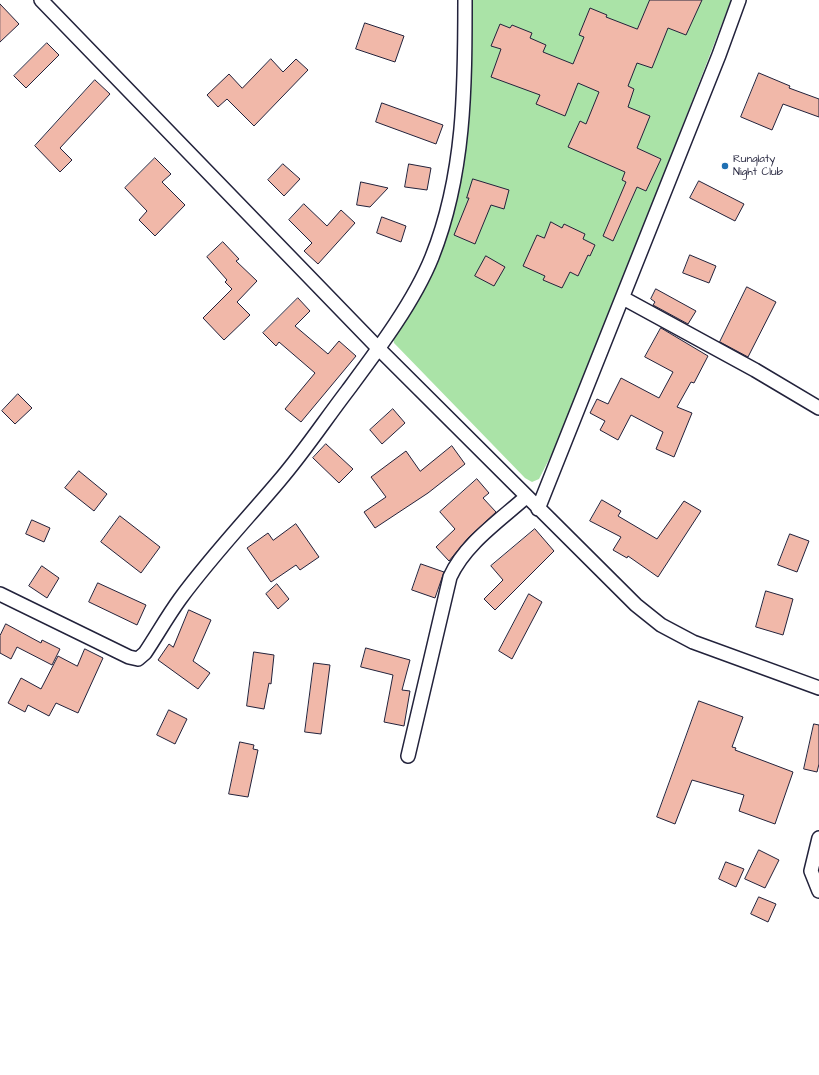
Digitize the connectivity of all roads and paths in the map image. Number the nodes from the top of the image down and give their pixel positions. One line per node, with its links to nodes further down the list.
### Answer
1 (41, 0): 5 (street)
2 (465, 0): 5 (street)
3 (739, 0): 4 (street)
4 (623, 298): 6 (street); 8 (street)
5 (379, 349): 7 (street); 9 (street)
6 (819, 408)
7 (526, 497): 8 (street); 11 (street)
8 (538, 509): 10 (street)
9 (0, 594)
10 (819, 688)
11 (408, 756)
12 (819, 838): 13 (street)
13 (819, 891)

